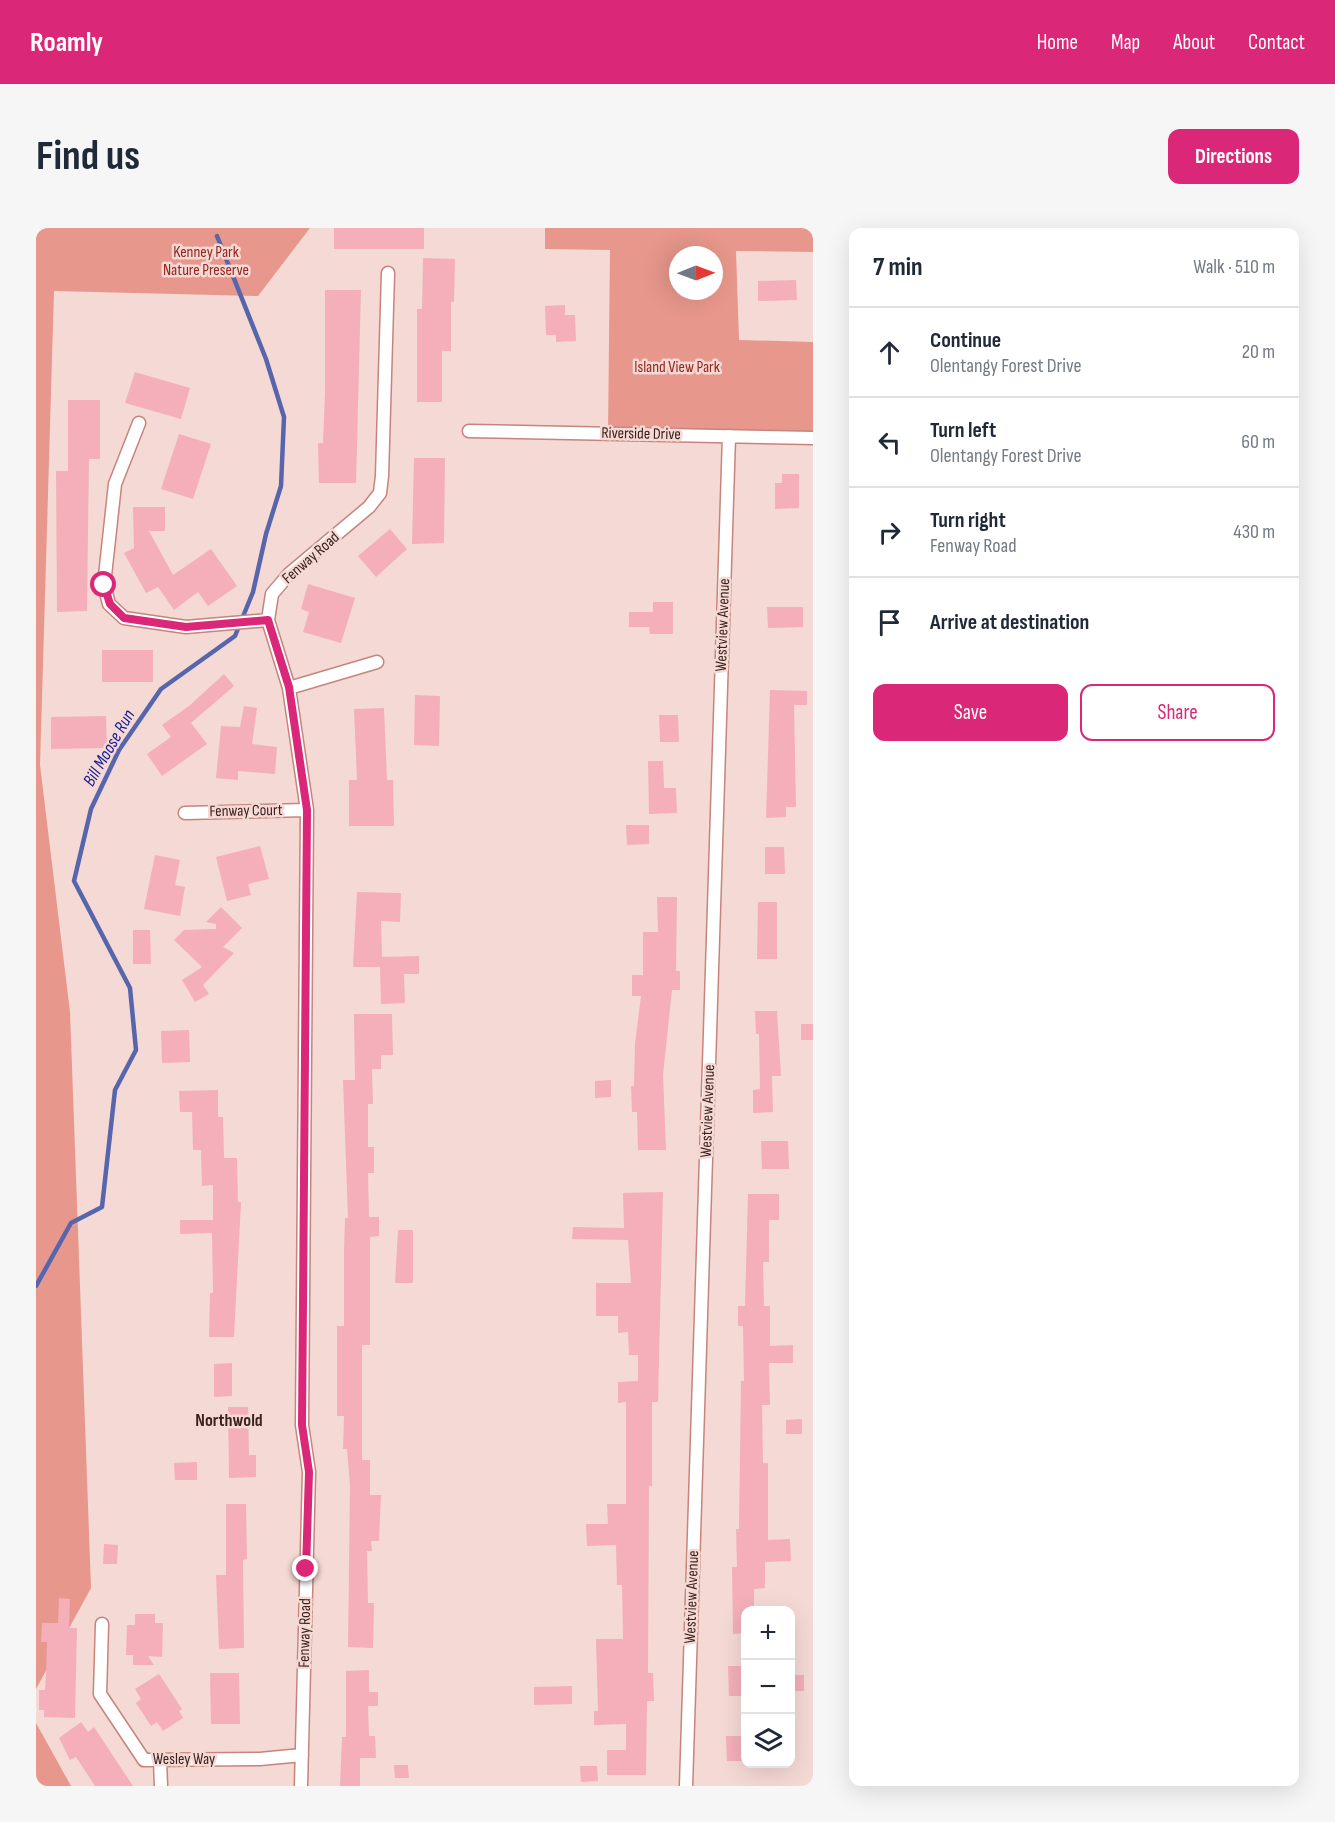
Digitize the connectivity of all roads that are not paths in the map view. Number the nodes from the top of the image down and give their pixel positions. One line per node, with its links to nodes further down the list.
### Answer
1 (388, 273): 6 (street, Fenway Road)
2 (139, 423): 6 (street)
3 (469, 431): 4 (street, Riverside Drive)
4 (729, 436): 5 (street, Riverside Drive); 16 (street, Westview Avenue)
5 (813, 438)
6 (268, 620): 8 (street, Fenway Road)
7 (376, 662): 8 (street)
8 (289, 687): 9 (street, Fenway Road)
9 (307, 810): 10 (street, Fenway Court); 12 (street, Fenway Road)
10 (185, 813)
11 (102, 1624): 13 (street, Wesley Way)
12 (302, 1755): 13 (street, Wesley Way); 15 (street, Fenway Road)
13 (160, 1760): 14 (street)
14 (161, 1786)
15 (301, 1786)
16 (686, 1786)

